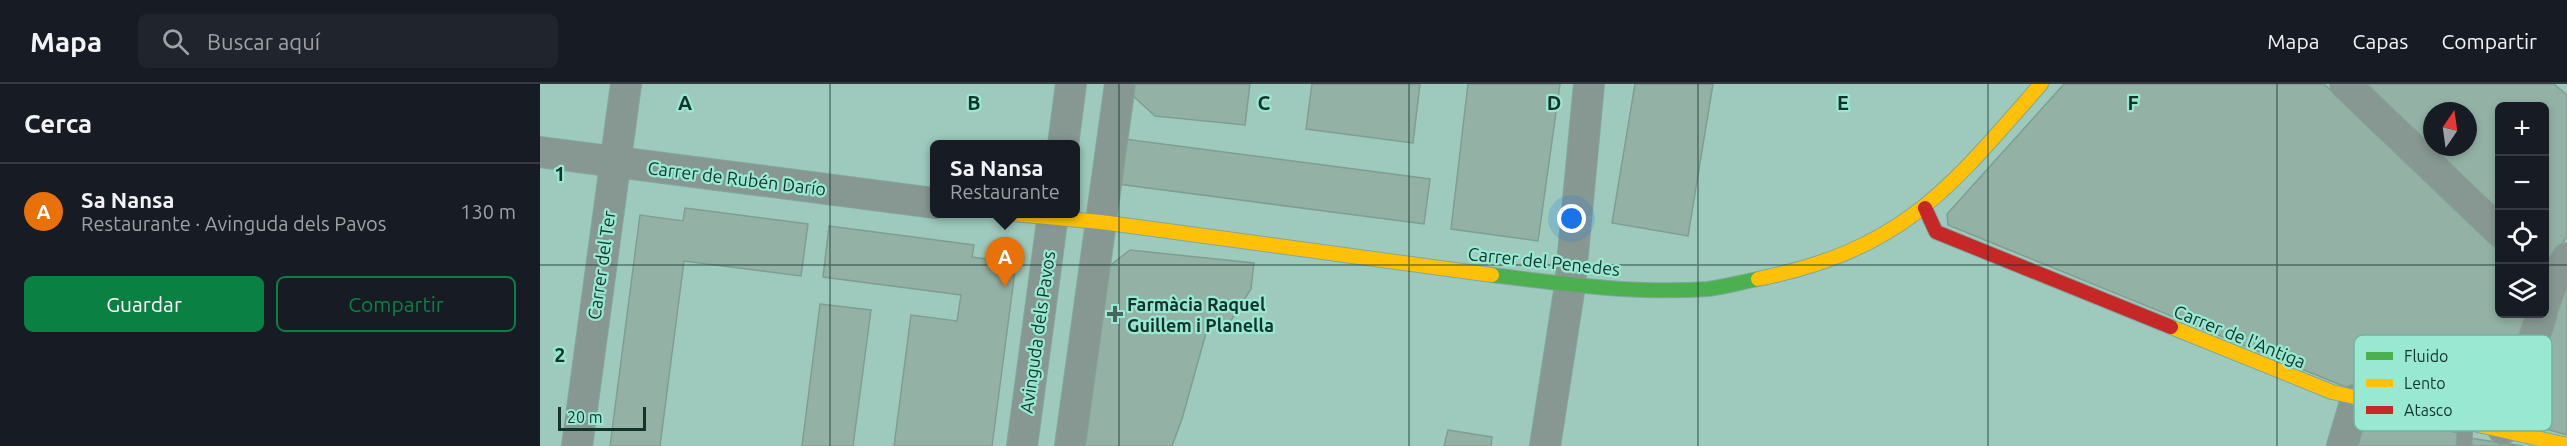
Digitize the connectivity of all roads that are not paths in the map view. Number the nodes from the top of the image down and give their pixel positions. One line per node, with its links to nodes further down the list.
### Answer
1 (626, 84): 9 (street, Carrer del Ter)
2 (1071, 84): 7 (street)
3 (1120, 84): 14 (street)
4 (1589, 84): 16 (street)
5 (2041, 84): 11 (street, Carrer del Penedes)
6 (2345, 84): 15 (street)
7 (1064, 140)
8 (540, 152): 9 (street, Carrer de Rubén Darío)
9 (615, 163): 10 (street, Carrer de Rubén Darío); 24 (street, Carrer del Ter)
10 (930, 202)
11 (1925, 208): 16 (street, Carrer del Penedes); 19 (street, Carrer de l'Antiga)
12 (1053, 218): 25 (street, Avinguda dels Pavos)
13 (1069, 218): 14 (street)
14 (1101, 222): 16 (street, Carrer del Penedes); 26 (street)
15 (2495, 228)
16 (1570, 285): 27 (street)
17 (2541, 318): 18 (street)
18 (2535, 335)
19 (2354, 398)
20 (2354, 406): 28 (street)
21 (2465, 431): 29 (lane)
22 (2511, 431): 23 (street, Carrer de l'Antiga)
23 (2567, 445)
24 (577, 446)
25 (1022, 446)
26 (1070, 446)
27 (1545, 446)
28 (2342, 446)
29 (2464, 446)

